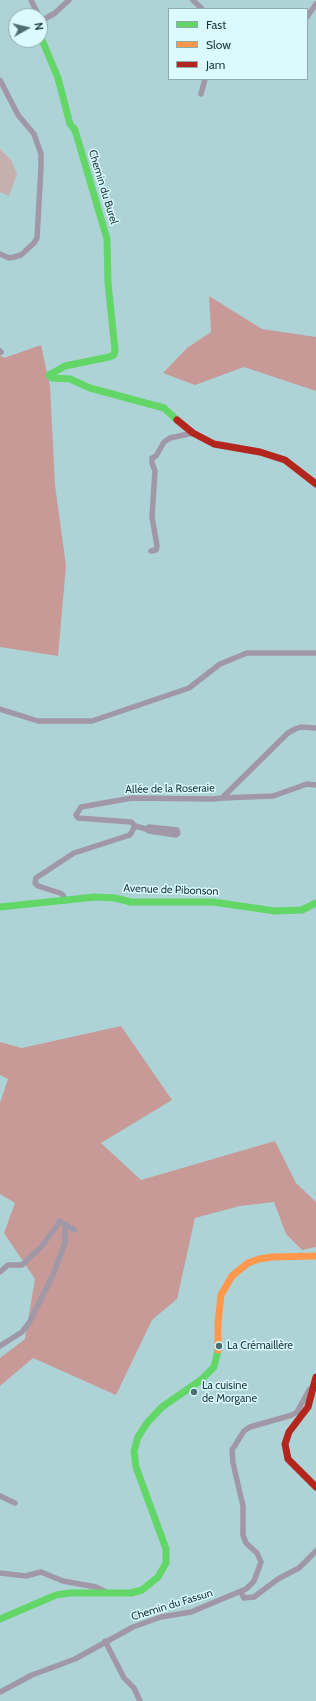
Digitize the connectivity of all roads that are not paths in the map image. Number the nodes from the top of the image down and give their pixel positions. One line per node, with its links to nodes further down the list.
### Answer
1 (69, 0): 5 (street)
2 (193, 0): 4 (street)
3 (316, 4): 6 (street)
4 (201, 8)
5 (48, 16)
6 (308, 16)
7 (45, 48): 12 (street, Chemin du Burel)
8 (0, 80): 11 (street)
9 (205, 80): 10 (street)
10 (201, 94)
11 (0, 254)
12 (193, 433): 13 (street); 14 (street)
13 (316, 484)
14 (151, 551)
15 (316, 653): 16 (street)
16 (0, 709)
17 (316, 728): 19 (street, Allée de la Roseraie)
18 (316, 786): 19 (street)
19 (222, 798): 20 (street, Allée de la Roseraie)
20 (135, 826): 21 (street); 22 (street)
21 (146, 828)
22 (65, 901): 23 (street, Avenue de Pibonson); 24 (street, Avenue de Pibonson)
23 (316, 903)
24 (0, 907)
25 (65, 1225): 26 (street); 28 (street); 29 (street)
26 (74, 1230)
27 (316, 1256): 38 (street)
28 (0, 1272)
29 (0, 1346)
30 (316, 1377): 31 (street)
31 (313, 1387): 32 (street); 37 (street, Chemin du Fassun)
32 (316, 1487)
33 (0, 1496): 34 (street)
34 (15, 1503)
35 (316, 1551): 37 (street)
36 (0, 1573): 38 (street)
37 (241, 1592): 40 (street, Chemin du Fassun)
38 (108, 1594): 39 (street)
39 (0, 1619)
40 (105, 1641): 41 (street, Chemin du Fassun); 42 (street)
41 (0, 1692)
42 (140, 1701)

